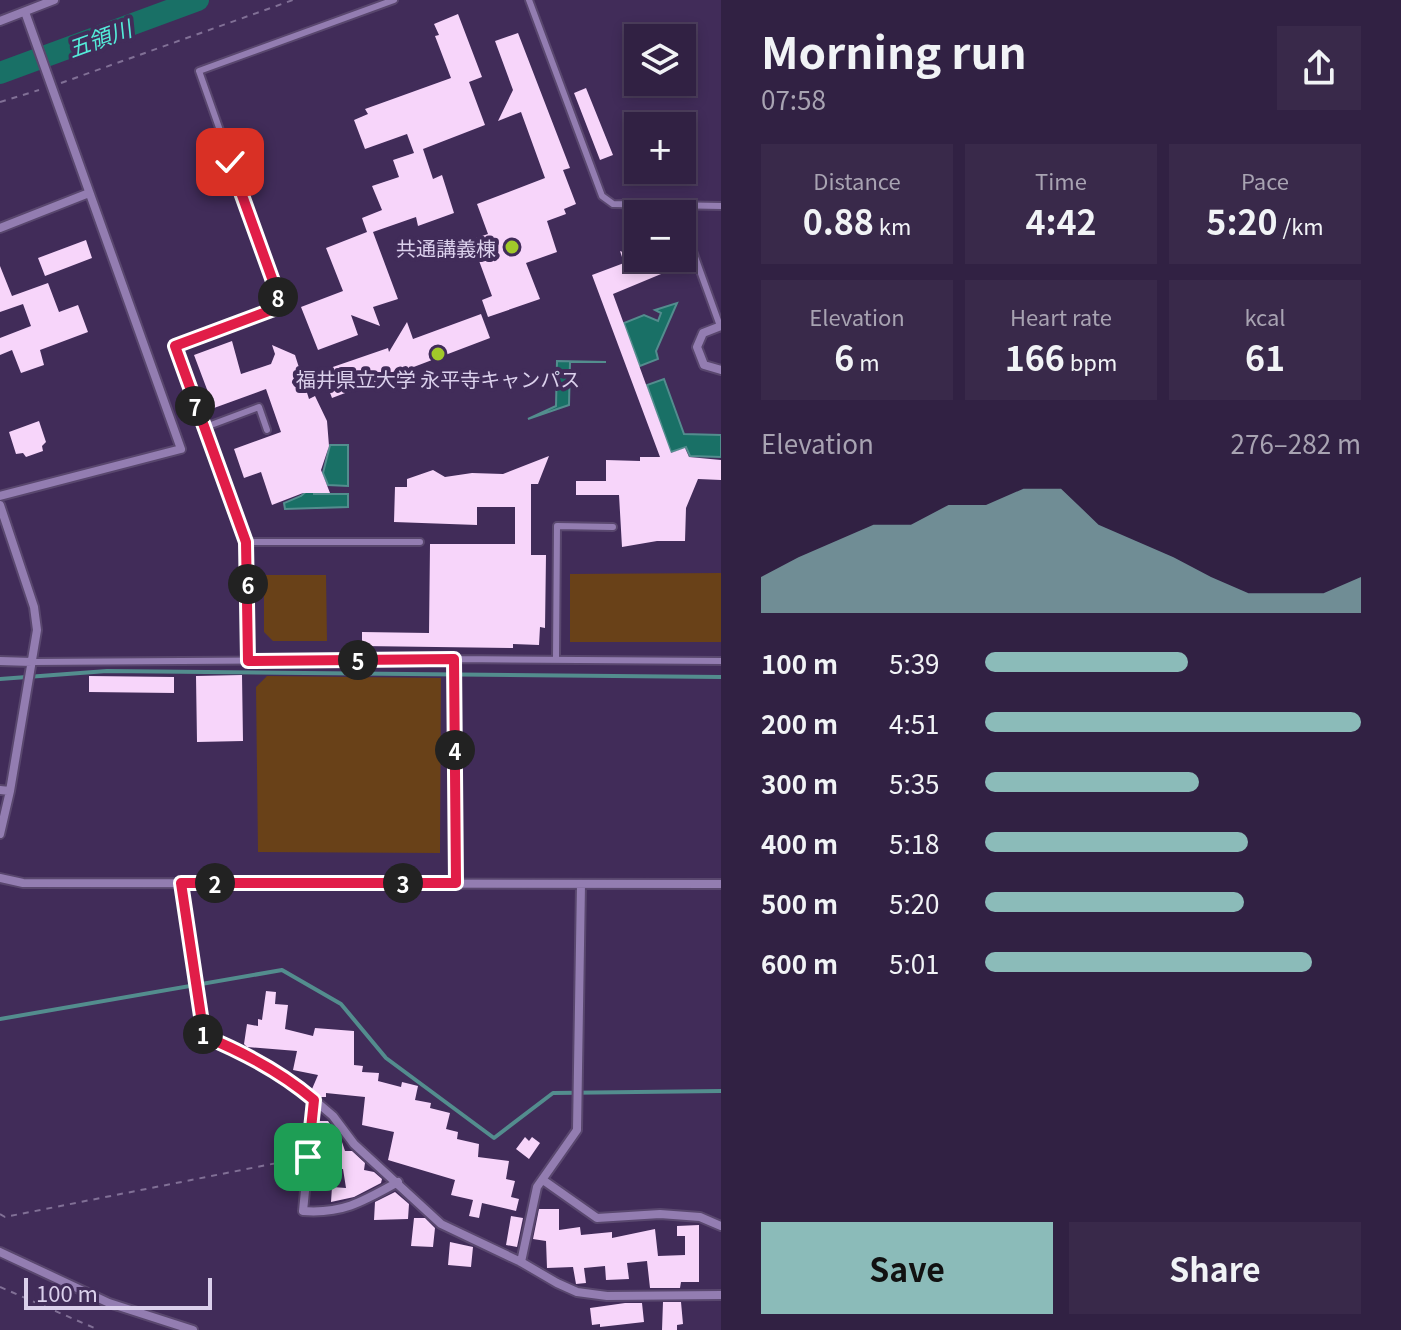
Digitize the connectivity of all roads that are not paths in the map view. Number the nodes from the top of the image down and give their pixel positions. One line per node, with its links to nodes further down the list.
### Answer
1 (54, 0): 4 (street)
2 (394, 0): 14 (lane)
3 (529, 0): 7 (lane)
4 (25, 12): 5 (street); 6 (street)
5 (0, 21)
6 (89, 193): 10 (street); 16 (street)
7 (624, 204)
8 (696, 205): 9 (lane)
9 (721, 206)
10 (0, 228)
11 (696, 260): 12 (lane)
12 (720, 326): 13 (street)
13 (721, 370)
14 (203, 428): 15 (lane); 19 (lane)
15 (267, 430)
16 (0, 496)
17 (1, 512): 26 (street)
18 (613, 527): 22 (lane)
19 (246, 542): 20 (lane); 24 (lane)
20 (420, 542)
21 (454, 659): 22 (lane); 24 (lane); 31 (lane)
22 (556, 659): 25 (lane)
23 (0, 661): 26 (street)
24 (248, 661): 26 (lane)
25 (721, 661)
26 (32, 662): 27 (street)
27 (5, 791): 28 (street)
28 (0, 834)
29 (0, 878): 30 (street)
30 (181, 883): 31 (street); 34 (street)
31 (456, 883): 32 (street)
32 (581, 884): 33 (street); 35 (street)
33 (721, 884)
34 (314, 1100): 36 (street); 36 (street)
35 (543, 1180): 37 (street); 39 (street)
36 (398, 1182): 39 (street)
37 (721, 1226)
38 (0, 1252): 41 (street)
39 (521, 1262): 40 (street)
40 (721, 1295)
41 (193, 1330)

